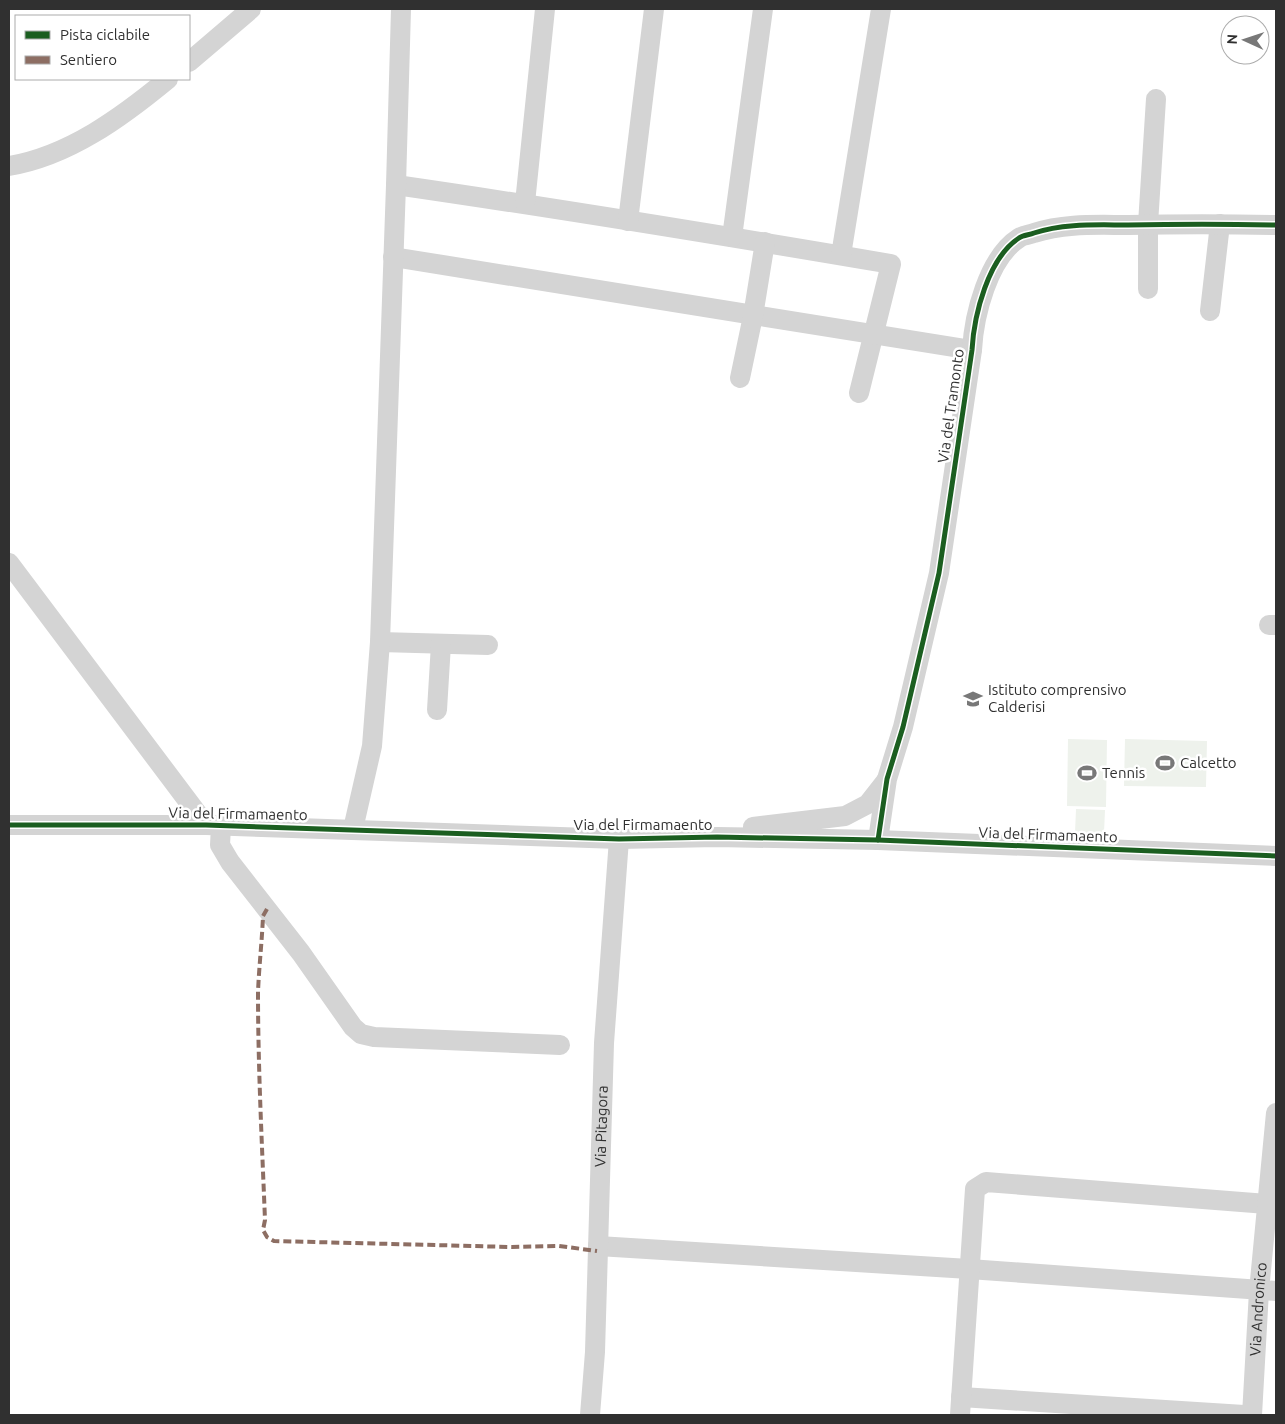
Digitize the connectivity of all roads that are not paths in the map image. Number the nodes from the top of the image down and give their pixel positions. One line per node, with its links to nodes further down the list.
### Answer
1 (252, 9): 7 (street)
2 (401, 9): 11 (street)
3 (546, 9): 12 (street)
4 (654, 9): 13 (street)
5 (764, 9): 17 (street)
6 (881, 9): 19 (street)
7 (190, 61)
8 (167, 80): 10 (street)
9 (1156, 100): 14 (street)
10 (9, 166)
11 (396, 185): 12 (street); 20 (street)
12 (525, 203): 13 (street)
13 (628, 221): 17 (street)
14 (1148, 224): 15 (street, Via del Tramonto); 21 (street); 25 (street, Via del Tramonto)
15 (1220, 224): 16 (street, Via del Tramonto); 22 (street)
16 (1276, 225)
17 (732, 237): 18 (street)
18 (765, 242): 19 (street); 23 (street)
19 (842, 255): 24 (street)
20 (393, 257): 23 (street); 29 (street)
21 (1148, 289)
22 (1210, 311)
23 (753, 316): 24 (street); 26 (street)
24 (874, 335): 25 (street); 27 (street)
25 (972, 350): 33 (street, Via del Tramonto)
26 (740, 378)
27 (859, 393)
28 (9, 563): 35 (street)
29 (380, 642): 30 (street); 36 (street)
30 (441, 644): 31 (street); 32 (street)
31 (488, 645)
32 (437, 710)
33 (887, 779): 37 (street, Via del Firmamaento); 39 (street, Via del Tramonto)
34 (9, 825): 35 (street, Via del Firmamaento)
35 (213, 826): 36 (street, Via del Firmamaento); 41 (street)
36 (353, 829): 38 (street, Via del Firmamaento)
37 (684, 838): 38 (street, Via del Firmamaento); 39 (street, Via del Firmamaento)
38 (619, 839): 44 (street, Via Pitagora)
39 (878, 840): 40 (street, Via del Firmamaento)
40 (1276, 856)
41 (560, 1045)
42 (1276, 1113): 43 (street, Via Andronico)
43 (1267, 1204): 45 (street); 46 (street, Via Andronico)
44 (598, 1246): 45 (street); 48 (street, Via Pitagora)
45 (969, 1269): 46 (street); 47 (street)
46 (1268, 1291): 50 (street, Via Andronico)
47 (960, 1406): 49 (street)
48 (590, 1415)
49 (1244, 1415)
50 (1252, 1415)

